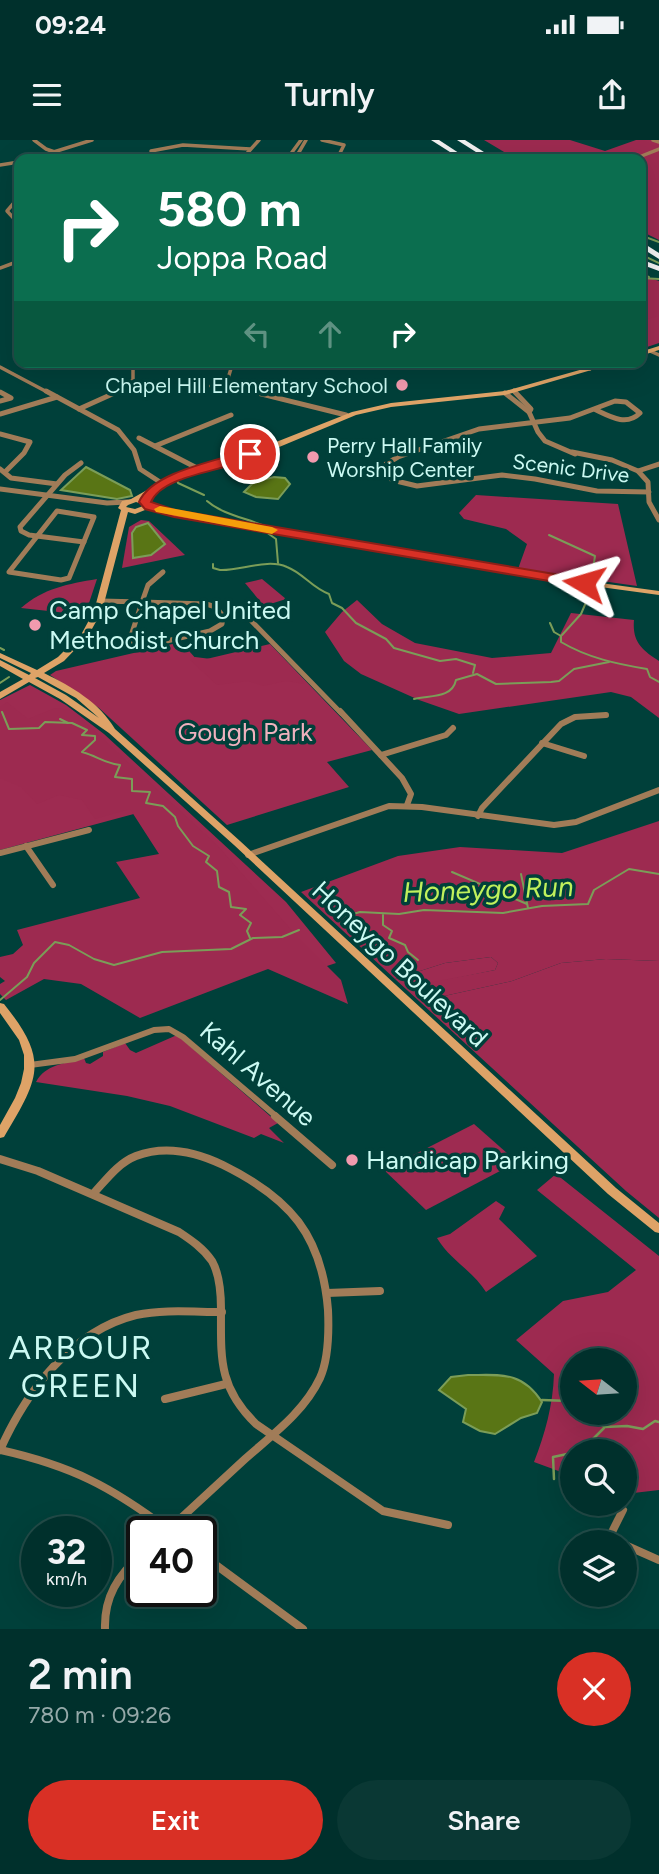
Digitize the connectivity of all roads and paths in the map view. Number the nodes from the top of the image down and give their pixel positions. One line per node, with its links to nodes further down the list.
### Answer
1 (34, 140): 12 (street)
2 (92, 140): 12 (street)
3 (259, 140): 11 (street)
4 (304, 140): 17 (street)
5 (323, 140): 18 (street)
6 (434, 140): 19 (highway)
7 (460, 140): 20 (highway)
8 (471, 140): 21 (highway)
9 (653, 140): 10 (street)
10 (659, 142)
11 (250, 149): 15 (street); 16 (street)
12 (55, 152): 13 (street); 14 (street)
13 (48, 154)
14 (61, 154)
15 (155, 154)
16 (246, 154)
17 (291, 154)
18 (340, 154)
19 (457, 154)
20 (484, 154)
21 (495, 154)
22 (14, 201): 23 (street)
23 (10, 204): 24 (street); 25 (street)
24 (14, 204)
25 (14, 219)
26 (659, 348): 27 (street)
27 (650, 351): 28 (street); 29 (street)
28 (646, 352)
29 (659, 355)
30 (0, 366): 39 (street)
31 (134, 368): 41 (street)
32 (231, 368): 35 (street)
33 (594, 368): 34 (street)
34 (590, 369): 38 (street)
35 (228, 378): 36 (street); 36 (street)
36 (225, 387): 45 (street)
37 (0, 392): 40 (street)
38 (509, 392): 45 (street); 46 (street)
39 (57, 397): 41 (street); 43 (street)
40 (0, 401)
41 (79, 409): 56 (street)
42 (594, 410): 42 (street, Scenic Drive); 46 (street, Scenic Drive)
43 (0, 414)
44 (230, 415): 49 (street)
45 (346, 415): 52 (street)
46 (533, 422): 54 (street); 58 (street, Scenic Drive)
47 (0, 434): 53 (street)
48 (139, 438): 49 (street)
49 (155, 446): 52 (street)
50 (81, 463): 55 (street)
51 (659, 464): 54 (street)
52 (197, 468): 56 (street)
53 (2, 470): 55 (street)
54 (638, 471): 58 (street)
55 (57, 484): 60 (street)
56 (163, 484): 59 (street)
57 (1, 490): 60 (street)
58 (649, 492): 65 (street)
59 (149, 493): 61 (street); 62 (street)
60 (46, 496): 61 (street); 67 (street)
61 (126, 508): 62 (street); 62 (street); 66 (street)
62 (142, 508): 63 (street); 64 (street)
63 (156, 512): 64 (street); 66 (street)
64 (174, 513): 70 (street)
65 (659, 520)
66 (119, 532): 71 (street)
67 (36, 536): 68 (street); 68 (street); 68 (street)
68 (84, 542)
69 (163, 572): 72 (street)
70 (659, 593)
71 (101, 601): 72 (street); 76 (street)
72 (143, 603): 72 (street)
73 (237, 606): 81 (street)
74 (0, 655): 76 (street, Honeygo Boulevard)
75 (0, 663): 76 (street, Honeygo Boulevard)
76 (33, 676): 77 (street); 89 (street, Honeygo Boulevard)
77 (0, 696)
78 (606, 715): 80 (street)
79 (453, 728): 81 (street)
80 (542, 743): 82 (street); 85 (street)
81 (382, 755): 84 (street)
82 (584, 756)
83 (659, 790): 85 (street)
84 (407, 805): 85 (street); 89 (street)
85 (478, 817)
86 (89, 830): 87 (street)
87 (26, 846): 88 (street); 90 (street)
88 (0, 853)
89 (248, 855): 97 (street, Honeygo Boulevard)
90 (52, 885)
91 (0, 1006): 92 (street)
92 (30, 1065): 93 (street); 95 (street, Kahl Avenue)
93 (0, 1134)
94 (0, 1159): 96 (street)
95 (332, 1166)
96 (93, 1195): 99 (street); 100 (street)
97 (659, 1229)
98 (380, 1291): 99 (street)
99 (327, 1293): 103 (street)
100 (222, 1312): 101 (street); 104 (street)
101 (226, 1384): 102 (street); 103 (street)
102 (165, 1399)
103 (272, 1434): 106 (street); 107 (street)
104 (0, 1450): 105 (street)
105 (148, 1516)
106 (184, 1516)
107 (448, 1525)
108 (637, 1550): 109 (street)
109 (659, 1560)
110 (217, 1566): 113 (street)
111 (126, 1568): 112 (street)
112 (105, 1629)
113 (303, 1629)

